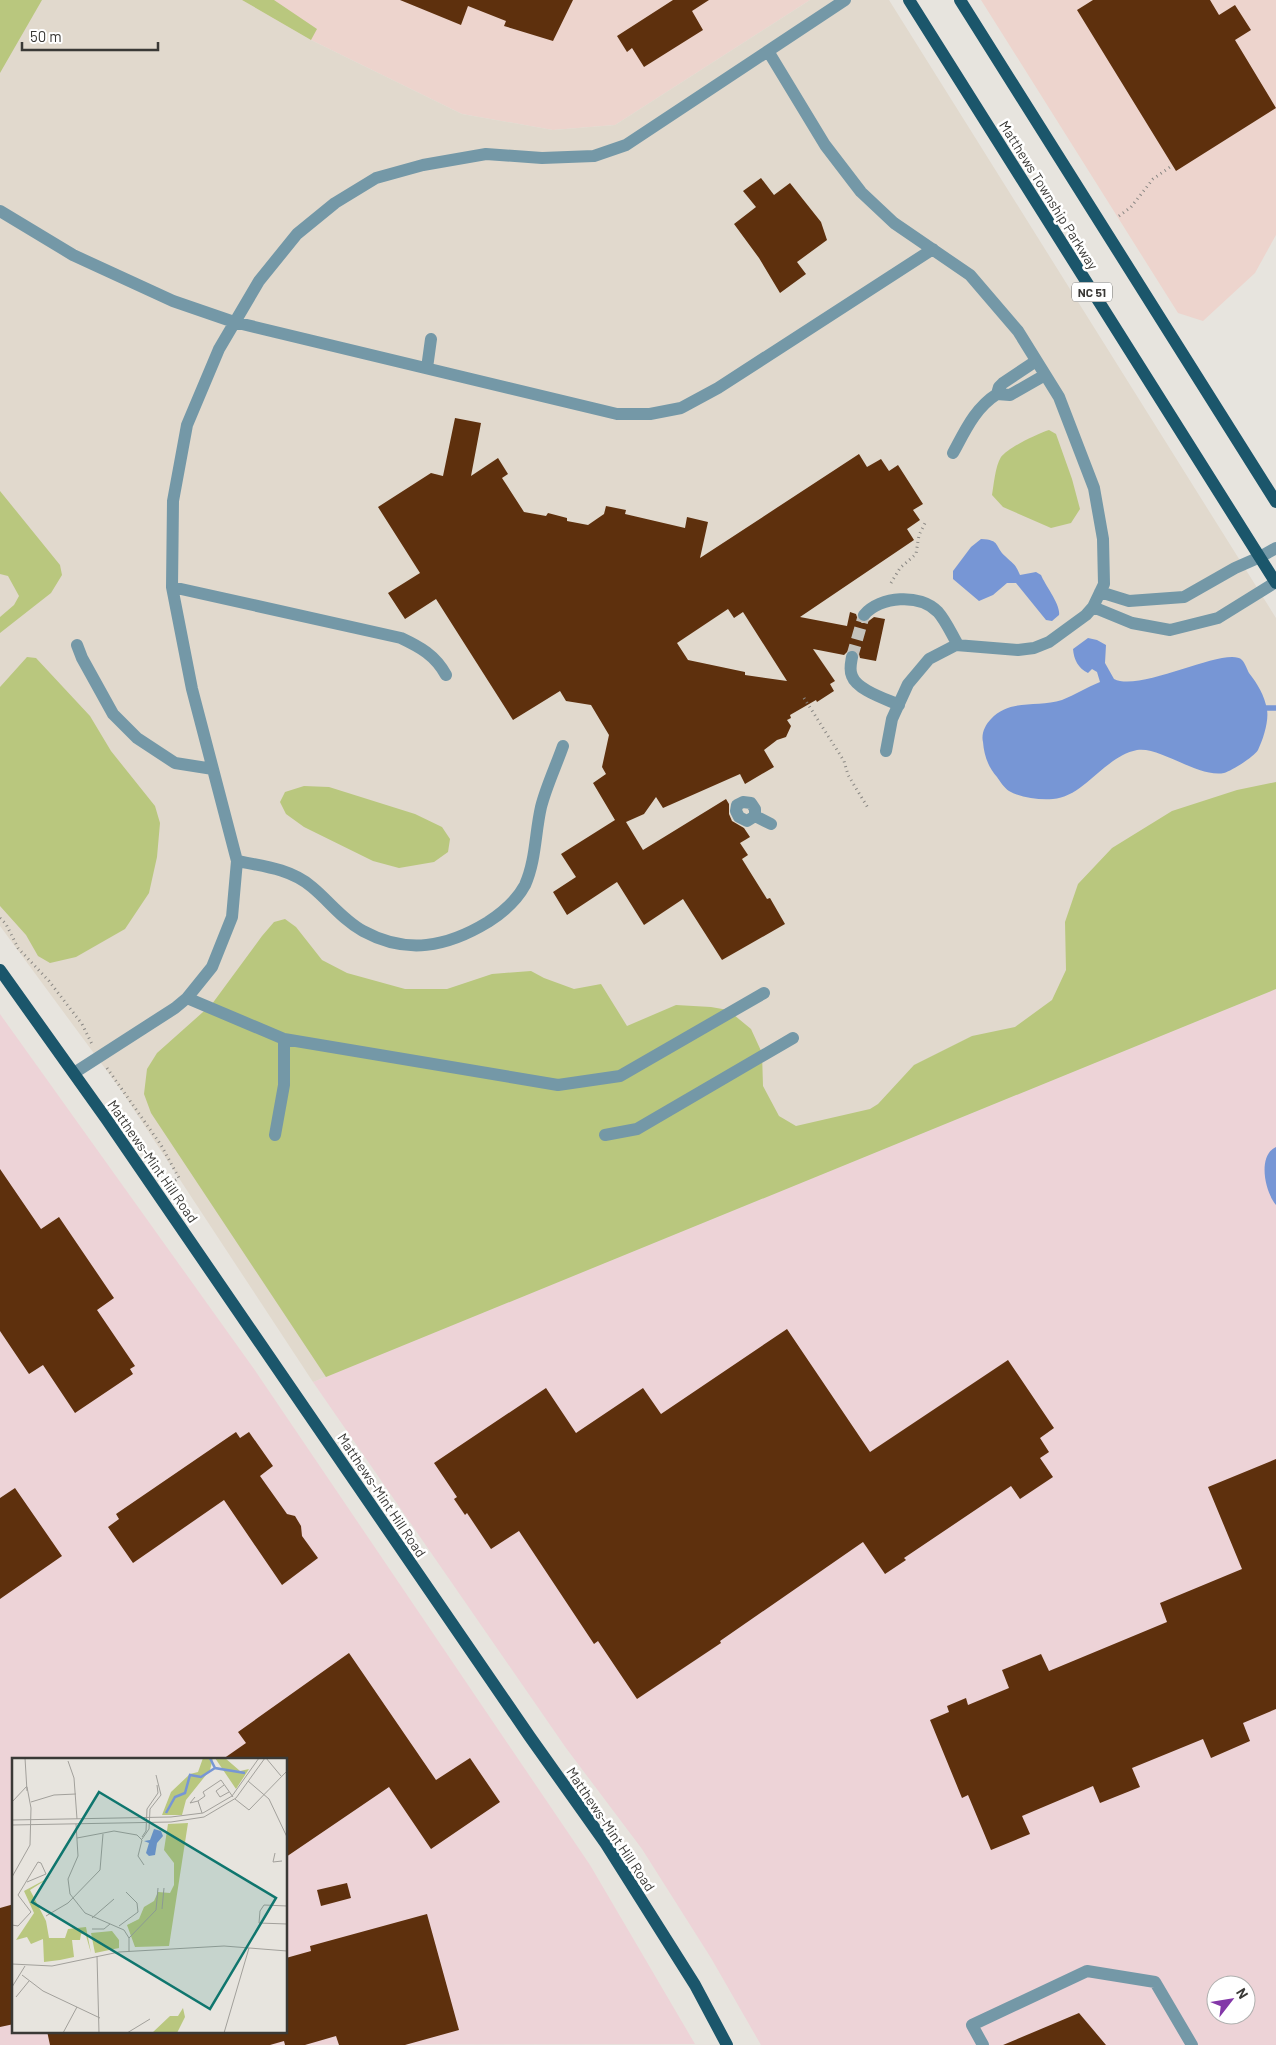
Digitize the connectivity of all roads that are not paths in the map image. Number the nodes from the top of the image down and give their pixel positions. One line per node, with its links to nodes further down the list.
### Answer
1 (845, 0): 4 (street)
2 (909, 0): 16 (main road, Matthews Township Parkway / NC 51)
3 (960, 0): 14 (main road, Matthews Township Parkway)
4 (768, 51): 6 (street); 7 (street)
5 (0, 211): 7 (street)
6 (933, 249): 9 (street); 10 (street)
7 (234, 322): 10 (street); 18 (street)
8 (431, 339): 10 (street)
9 (1036, 361): 11 (street); 12 (street)
10 (427, 368)
11 (1045, 375): 12 (street); 19 (street)
12 (997, 394): 13 (street)
13 (953, 453)
14 (1276, 502)
15 (1276, 548): 16 (street)
16 (1260, 557): 17 (main road, Matthews Township Parkway / NC 51); 19 (street)
17 (1276, 583): 20 (street)
18 (172, 586): 25 (street); 29 (street)
19 (1100, 592): 20 (street)
20 (1093, 606): 23 (street)
21 (864, 615): 23 (street)
22 (77, 645): 29 (street)
23 (958, 645): 26 (street)
24 (852, 657): 26 (street)
25 (446, 675)
26 (899, 705): 28 (street)
27 (563, 746): 32 (street)
28 (886, 751)
29 (213, 768): 32 (street)
30 (755, 816): 31 (street)
31 (772, 824)
32 (237, 861): 35 (street)
33 (0, 970): 38 (main road, Matthews-Mint Hill Road)
34 (764, 993): 37 (street)
35 (187, 998): 37 (street); 38 (street)
36 (793, 1038): 40 (street)
37 (284, 1039): 39 (street)
38 (74, 1073): 41 (main road, Matthews-Mint Hill Road)
39 (275, 1135)
40 (605, 1135)
41 (727, 2045)
42 (982, 2045): 43 (street)
43 (1192, 2045)

